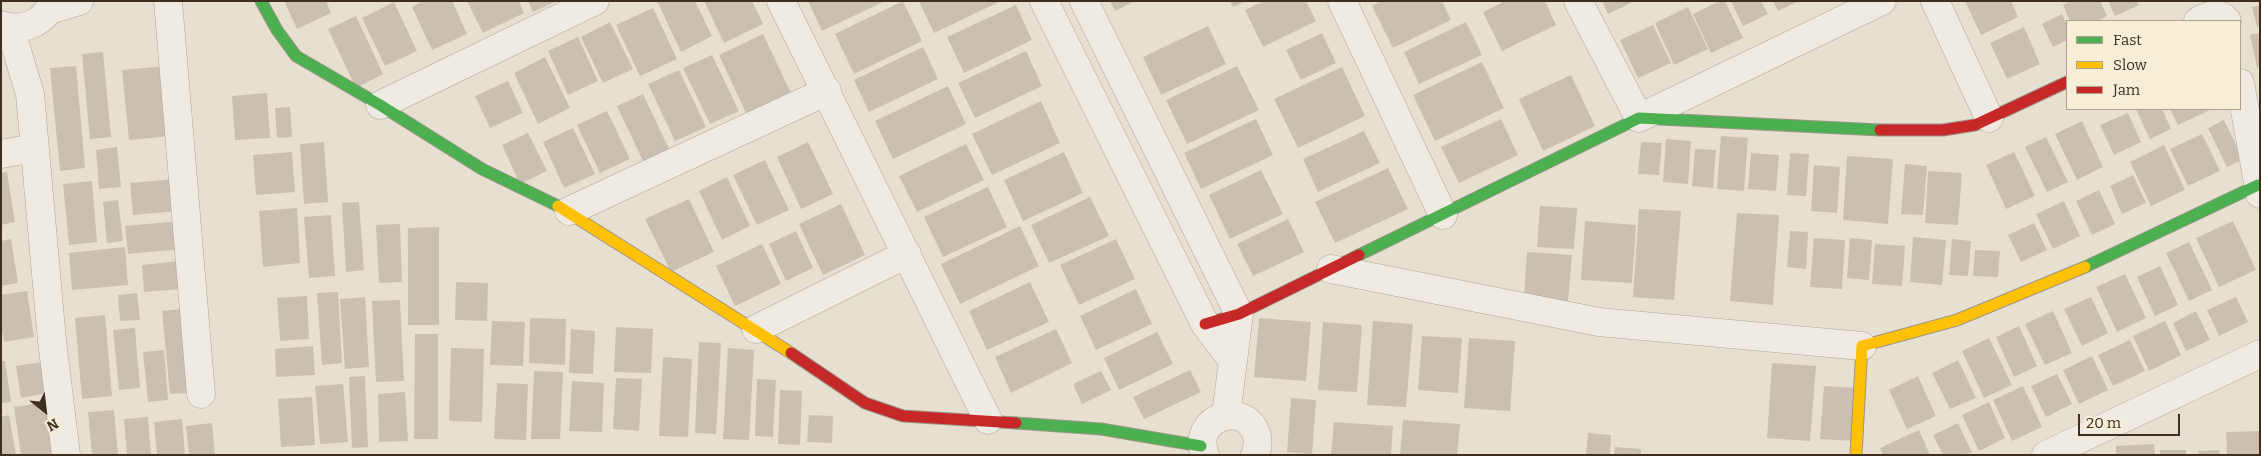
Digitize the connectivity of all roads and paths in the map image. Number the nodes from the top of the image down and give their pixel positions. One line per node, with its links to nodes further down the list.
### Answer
1 (79, 1): 11 (street)
2 (168, 1): 40 (street)
3 (261, 1): 20 (street)
4 (596, 1): 20 (street)
5 (781, 1): 19 (street)
6 (1044, 1): 16 (street)
7 (1342, 1): 30 (street)
8 (1578, 1): 21 (street)
9 (1882, 1): 21 (street)
10 (1935, 1): 22 (street)
11 (51, 6): 15 (street)
12 (1089, 11): 16 (street); 23 (street)
13 (2201, 20): 14 (street)
14 (2226, 20)
15 (6, 27): 25 (street)
16 (1062, 38): 24 (street)
17 (2066, 82): 22 (street)
18 (2241, 89): 27 (street)
19 (827, 91): 29 (street); 32 (street)
20 (380, 105): 29 (street)
21 (1639, 118): 22 (street); 30 (street)
22 (1989, 118)
23 (1148, 130): 24 (street); 28 (street)
24 (1117, 146): 31 (street)
25 (34, 148): 26 (street); 44 (street)
26 (1, 154)
27 (2259, 190): 37 (street)
28 (1187, 209): 31 (street); 34 (street)
29 (569, 211): 36 (street)
30 (1443, 215): 33 (street)
31 (1155, 224): 35 (street)
32 (907, 254): 36 (street); 42 (street)
33 (1331, 269): 34 (street); 37 (street)
34 (1239, 314): 35 (street); 39 (street)
35 (1205, 324): 39 (street)
36 (756, 328): 42 (street)
37 (1862, 346): 46 (street)
38 (2260, 354): 47 (street)
39 (1233, 361): 41 (street)
40 (200, 394)
41 (1226, 415): 43 (street); 45 (street)
42 (988, 420): 43 (street)
43 (1203, 450)
44 (66, 455)
45 (1255, 455)
46 (1856, 455)
47 (2046, 455)

